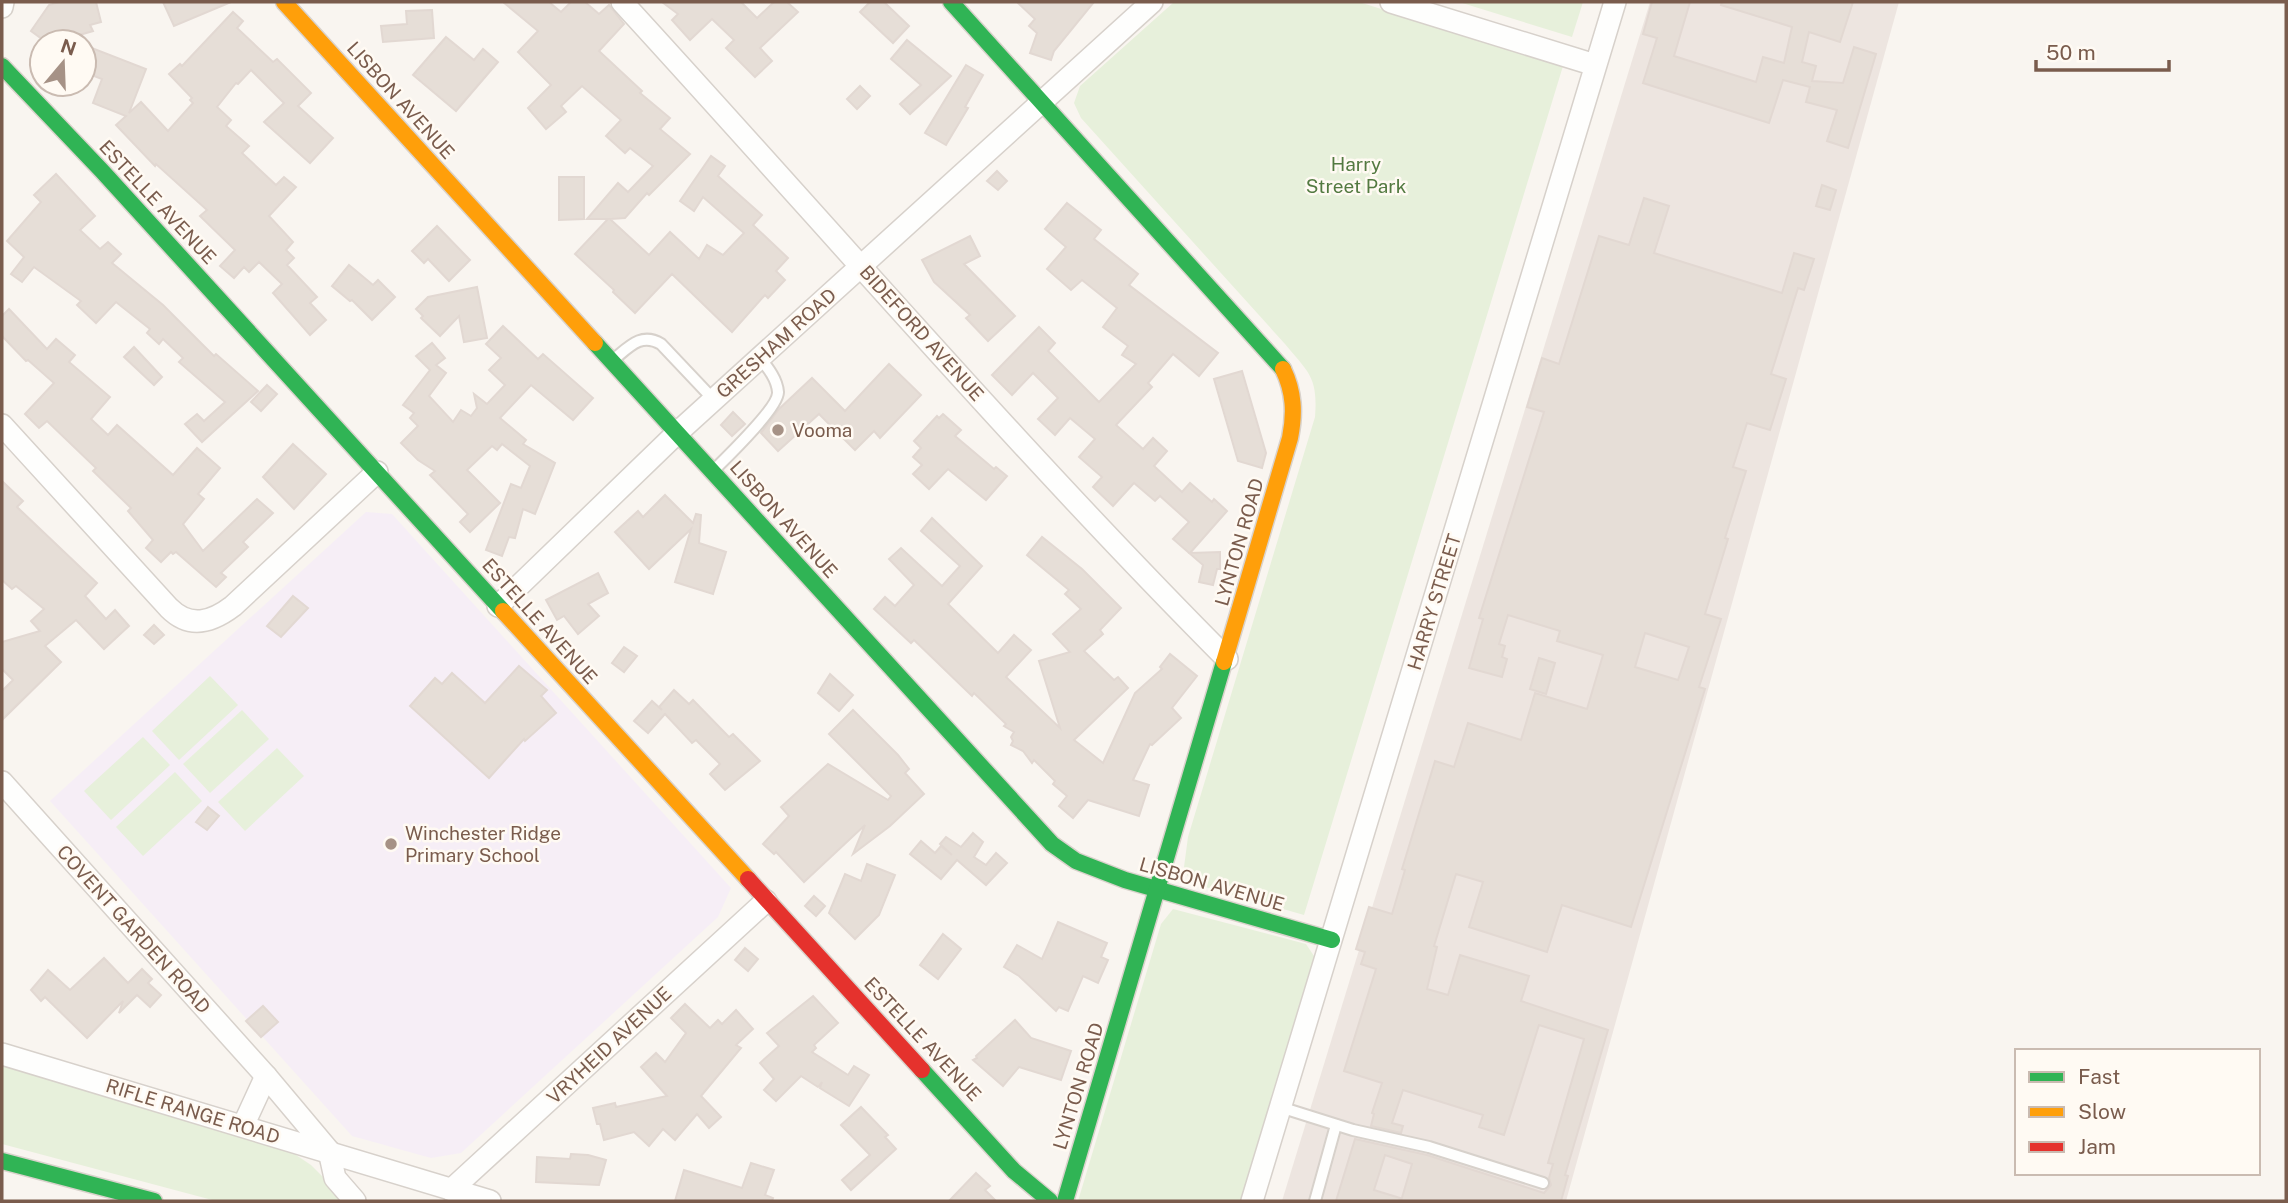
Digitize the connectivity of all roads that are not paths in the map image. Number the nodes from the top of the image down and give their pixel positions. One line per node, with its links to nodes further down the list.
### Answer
1 (284, 2): 12 (street, LISBON AVENUE)
2 (622, 2): 10 (street, BIDEFORD AVENUE)
3 (951, 2): 9 (street, LYNTON ROAD)
4 (1152, 2): 9 (street, GRESHAM ROAD)
5 (1391, 2): 7 (street)
6 (1615, 2): 7 (street, HARRY STREET)
7 (1595, 65): 23 (street, HARRY STREET)
8 (2, 66): 16 (street, ESTELLE AVENUE)
9 (1043, 102): 10 (street, GRESHAM ROAD); 19 (street, LYNTON ROAD)
10 (861, 266): 11 (street, GRESHAM ROAD); 19 (street, BIDEFORD AVENUE)
11 (760, 358): 13 (street, GRESHAM ROAD); 17 (lane)
12 (611, 362): 13 (lane); 15 (street, LISBON AVENUE)
13 (714, 400): 15 (street, GRESHAM ROAD)
14 (2, 425): 16 (street)
15 (677, 433): 17 (street, LISBON AVENUE); 18 (street, GRESHAM ROAD)
16 (377, 472): 18 (street, ESTELLE AVENUE)
17 (712, 472): 21 (street, LISBON AVENUE)
18 (498, 606): 22 (street, ESTELLE AVENUE)
19 (1227, 659): 21 (street, LYNTON ROAD)
20 (2, 782): 25 (street, COVENT GARDEN ROAD)
21 (1158, 891): 23 (street, LISBON AVENUE); 37 (street, LYNTON ROAD)
22 (766, 901): 32 (street, VRYHEID AVENUE); 36 (street, ESTELLE AVENUE)
23 (1332, 940): 26 (street, HARRY STREET)
24 (2, 1054): 28 (street, RIFLE RANGE ROAD)
25 (266, 1076): 28 (street); 29 (street, COVENT GARDEN ROAD)
26 (1280, 1107): 27 (lane); 38 (street, HARRY STREET)
27 (1336, 1125): 31 (lane); 39 (lane)
28 (243, 1126): 29 (street, RIFLE RANGE ROAD)
29 (329, 1151): 32 (street, RIFLE RANGE ROAD); 34 (street)
30 (2, 1161): 33 (street)
31 (1543, 1183)
32 (451, 1189): 35 (street, RIFLE RANGE ROAD)
33 (154, 1201)
34 (355, 1201)
35 (490, 1201)
36 (1050, 1201)
37 (1065, 1201)
38 (1252, 1201)
39 (1315, 1201)

